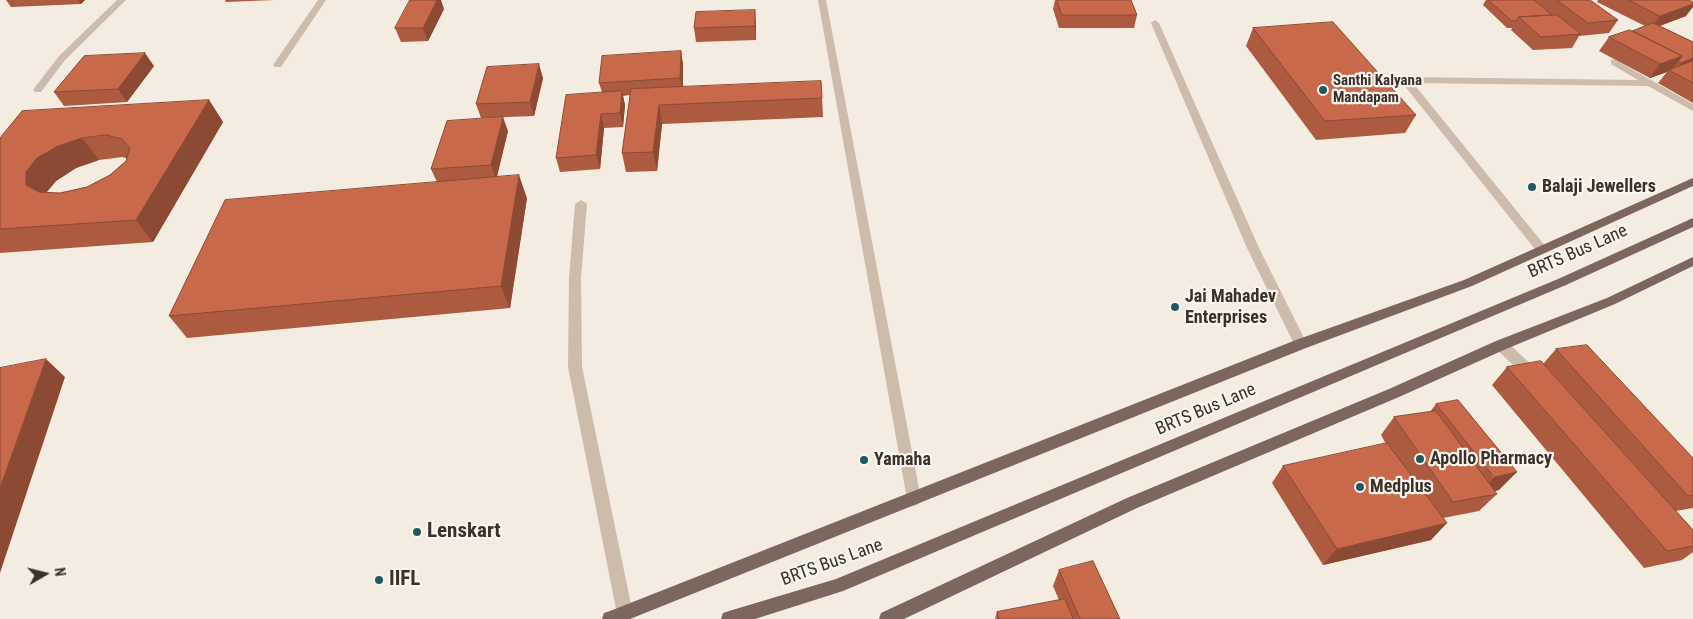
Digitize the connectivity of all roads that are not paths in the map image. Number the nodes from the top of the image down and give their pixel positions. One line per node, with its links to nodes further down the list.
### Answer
1 (122, 0): 8 (street)
2 (322, 0): 6 (street)
3 (822, 0): 18 (street)
4 (1155, 23): 15 (street)
5 (1614, 62): 7 (street)
6 (278, 65)
7 (1650, 83): 9 (street); 13 (street)
8 (38, 90)
9 (1693, 108)
10 (1693, 182): 13 (main road)
11 (581, 204): 19 (street)
12 (1693, 222): 21 (main road, BRTS Bus Lane)
13 (1542, 250): 15 (main road)
14 (1693, 261): 16 (main road)
15 (1301, 344): 18 (main road)
16 (1502, 345): 17 (street); 22 (main road)
17 (1540, 383)
18 (914, 499): 19 (main road)
19 (624, 614): 20 (main road)
20 (610, 619)
21 (728, 619)
22 (888, 619)

